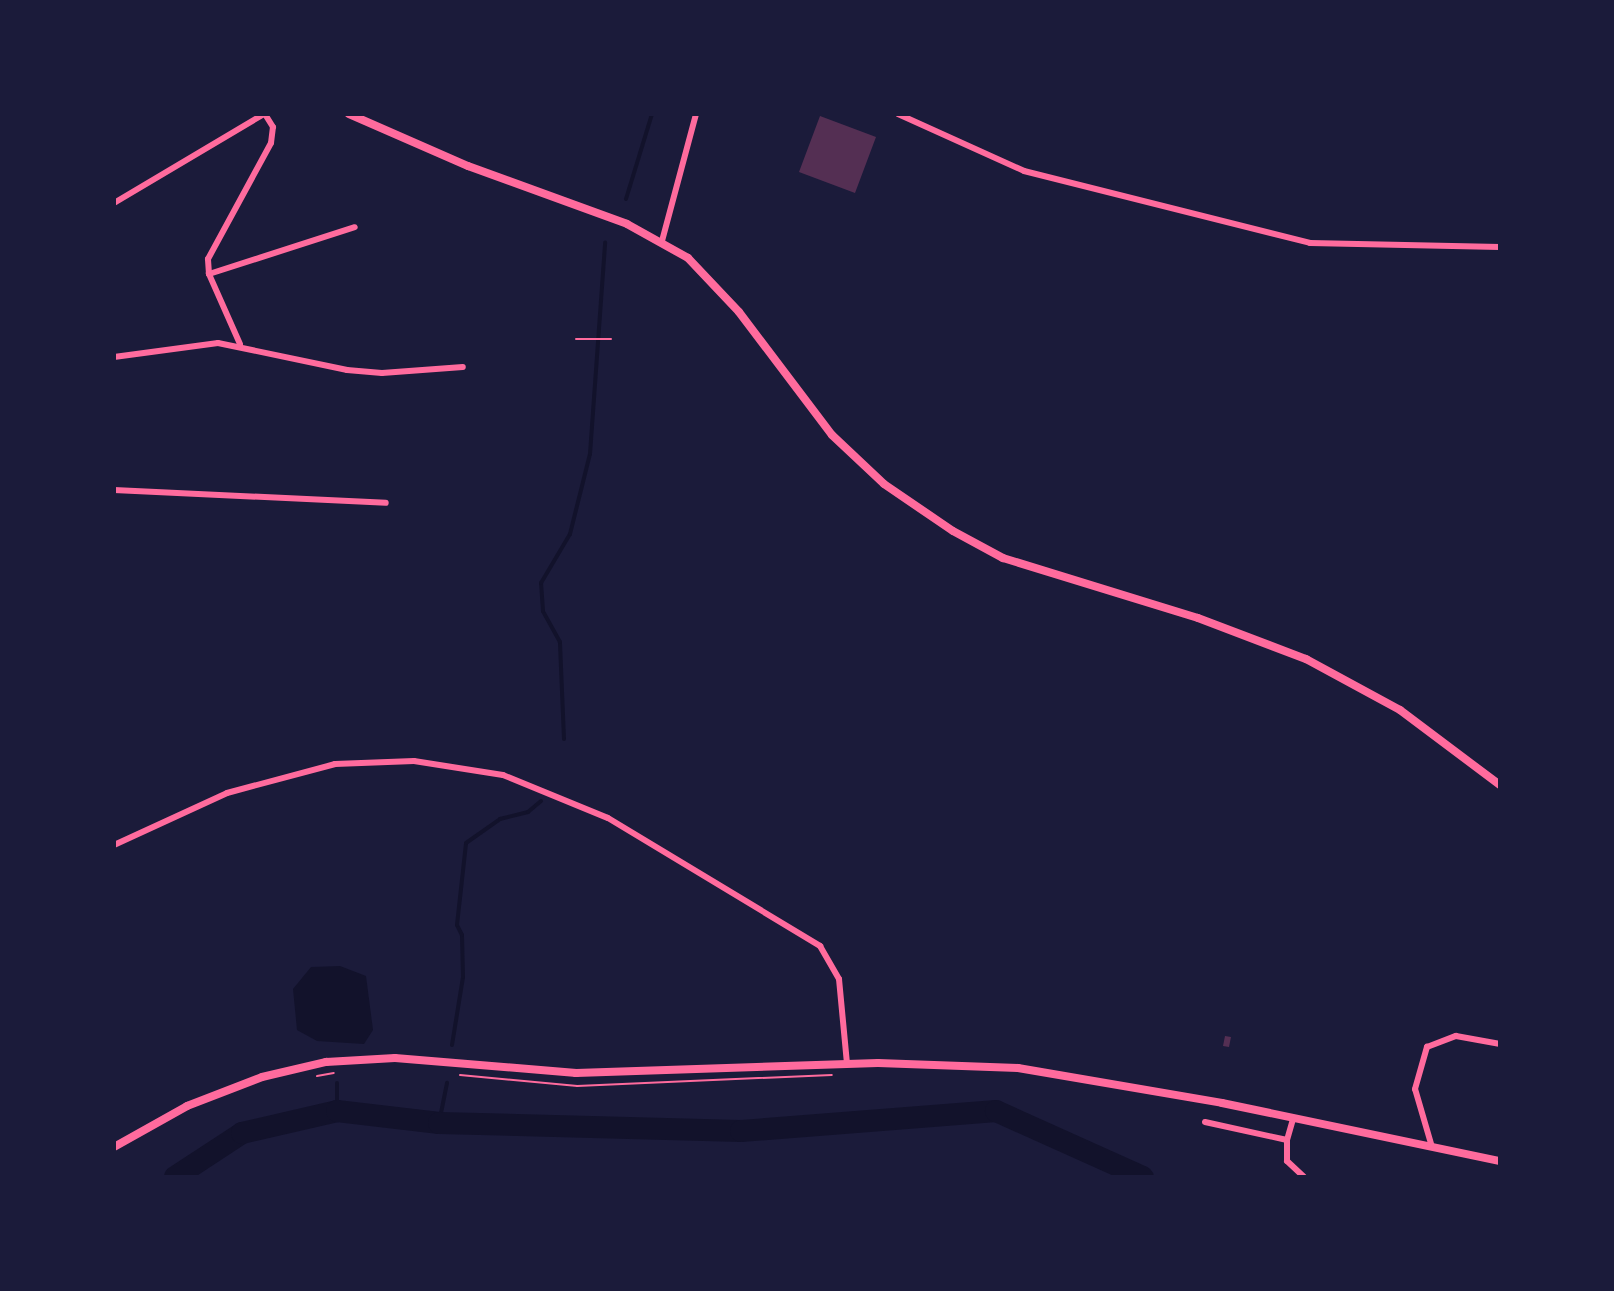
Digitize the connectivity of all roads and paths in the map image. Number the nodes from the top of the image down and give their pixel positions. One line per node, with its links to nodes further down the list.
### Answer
1 (264, 114): 5 (street); 9 (street)
2 (349, 114): 7 (main road)
3 (696, 114): 7 (street)
4 (898, 114): 8 (street)
5 (114, 203)
6 (355, 227): 9 (street)
7 (662, 241): 17 (main road)
8 (1500, 247)
9 (209, 274): 12 (street)
10 (576, 339): 11 (path)
11 (611, 339)
12 (240, 344): 13 (street); 14 (street)
13 (114, 357)
14 (463, 367)
15 (114, 490): 16 (street)
16 (386, 503)
17 (1500, 785)
18 (114, 845): 20 (street)
19 (1500, 1044): 28 (street)
20 (847, 1064): 22 (path); 24 (main road); 27 (main road)
21 (342, 1072): 23 (path)
22 (449, 1073)
23 (313, 1077)
24 (1293, 1119): 26 (street); 28 (main road)
25 (1205, 1122): 26 (street)
26 (1287, 1140): 30 (street)
27 (114, 1147)
28 (1432, 1147): 29 (main road)
29 (1500, 1161)
30 (1304, 1177)

